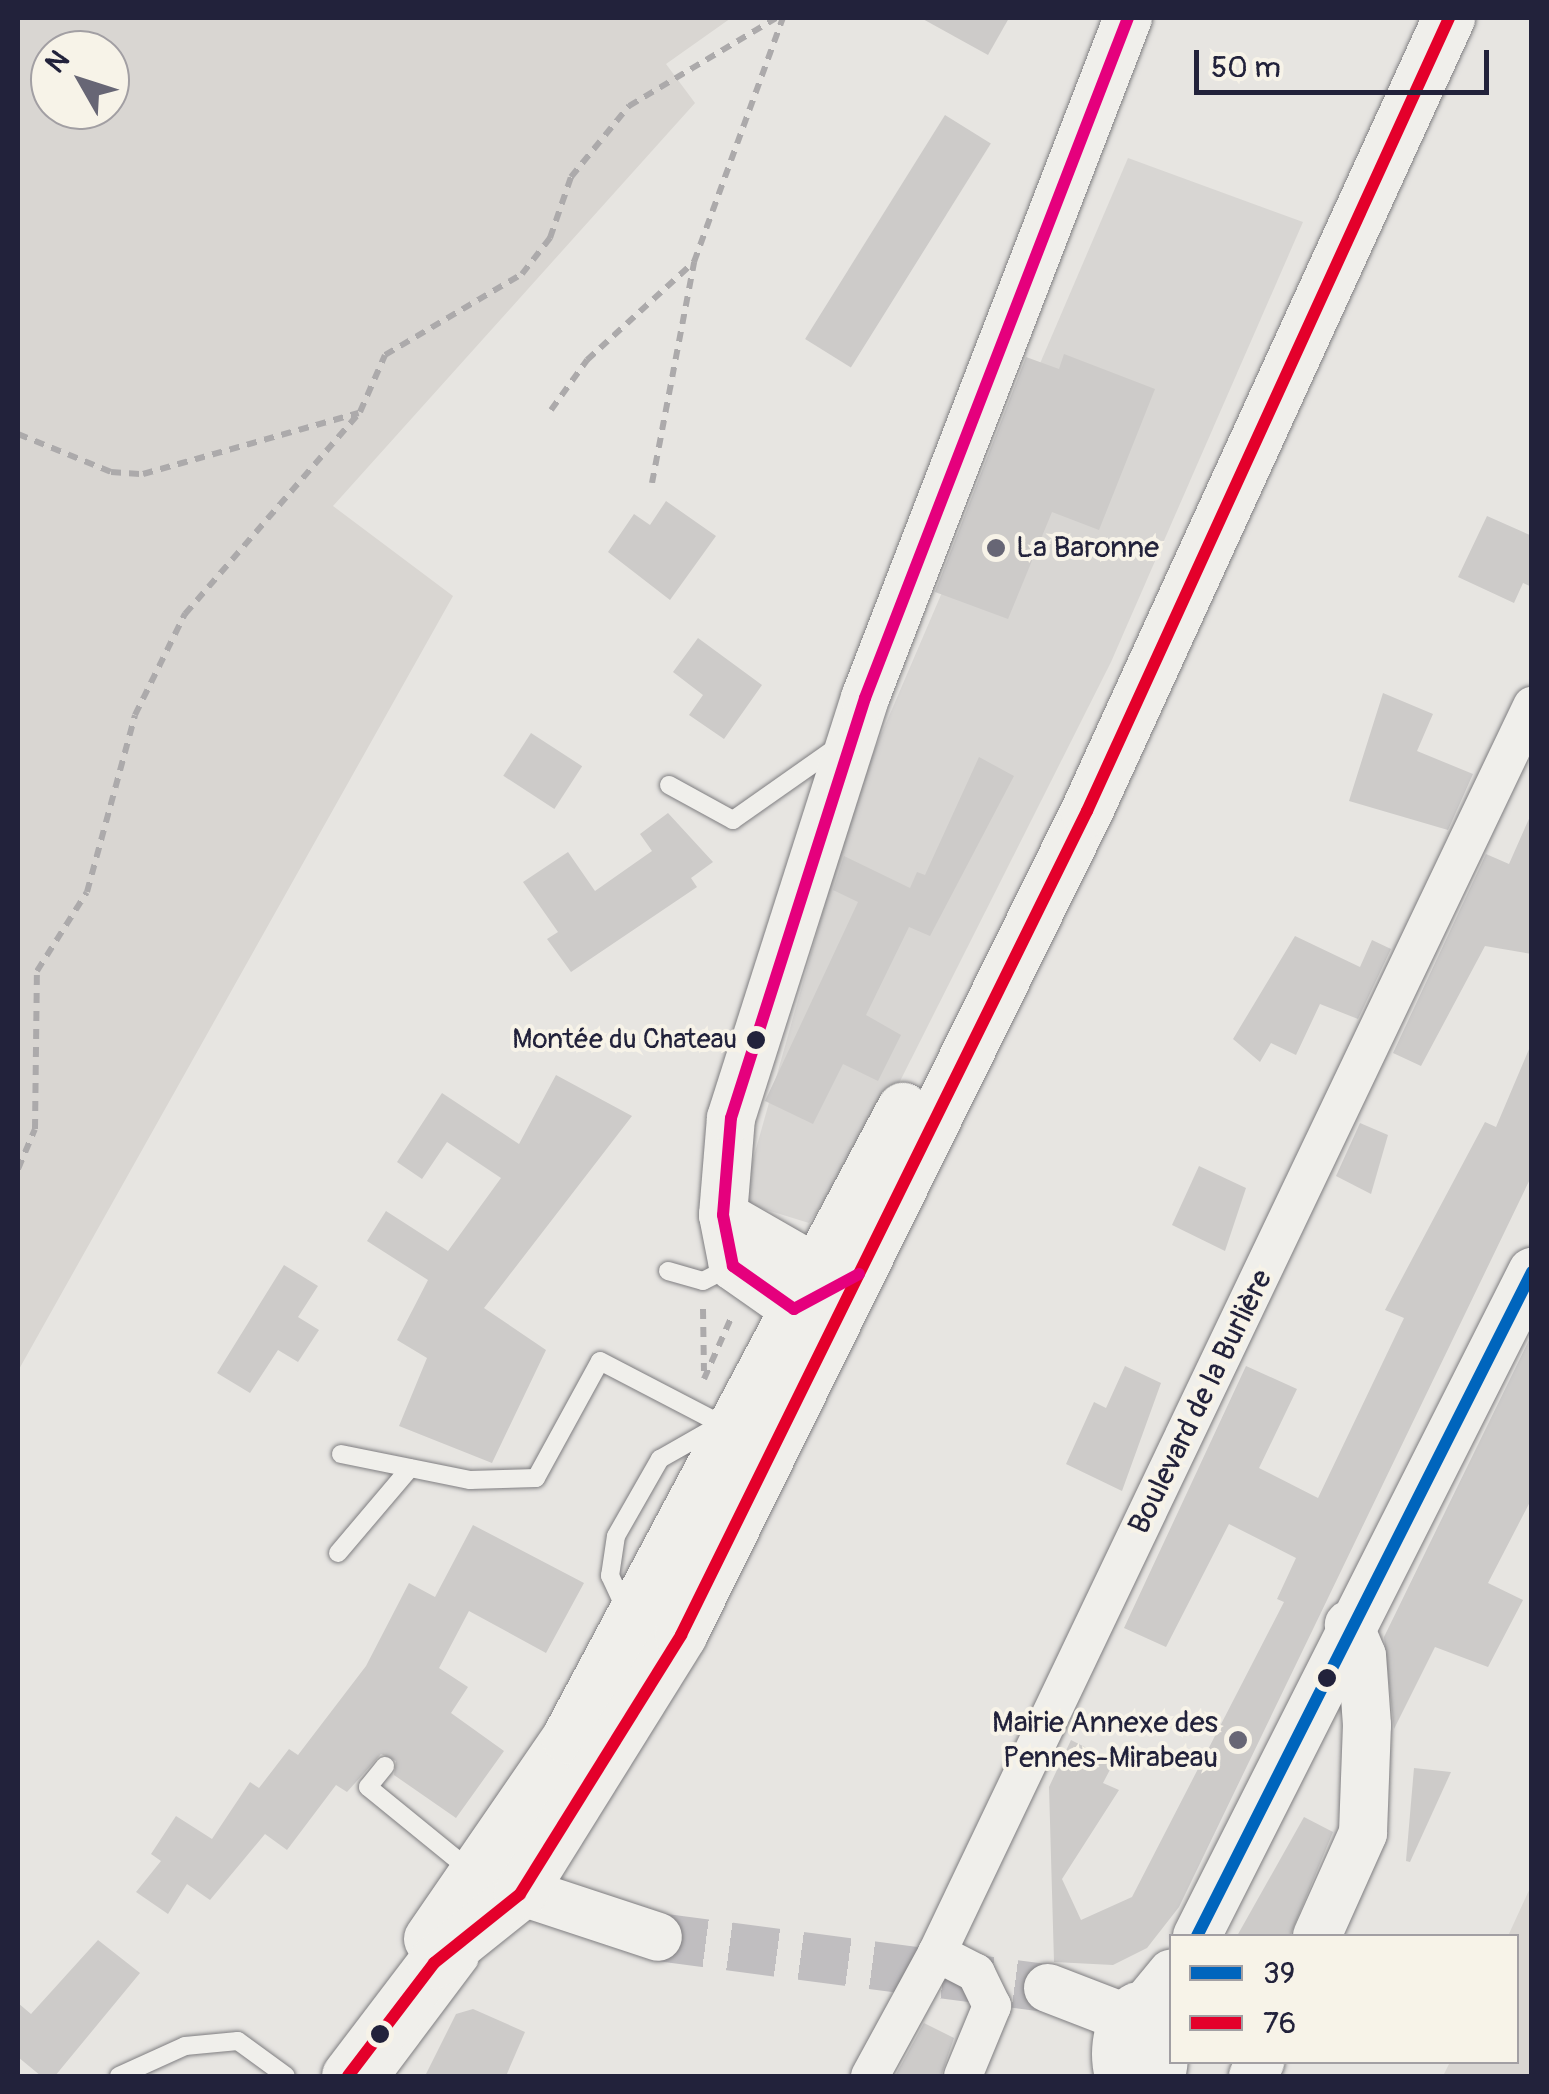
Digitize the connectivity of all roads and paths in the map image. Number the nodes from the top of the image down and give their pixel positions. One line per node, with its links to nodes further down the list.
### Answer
1 (779, 18): 4 (path); 6 (path)
2 (1128, 18): 10 (street)
3 (1449, 18): 16 (main road)
4 (694, 262): 5 (path); 8 (path)
5 (551, 410)
6 (360, 412): 7 (path); 12 (path)
7 (18, 434)
8 (652, 482)
9 (1532, 706): 28 (street, Boulevard de la Burlière)
10 (854, 735): 11 (lane); 13 (street)
11 (669, 784)
12 (18, 1170)
13 (727, 1250): 14 (lane); 16 (street); 17 (path)
14 (668, 1271)
15 (1532, 1272): 22 (street)
16 (819, 1287): 18 (main road); 18 (main road)
17 (704, 1378)
18 (741, 1433): 20 (lane); 24 (main road); 24 (main road)
19 (341, 1454): 20 (lane)
20 (410, 1468): 21 (lane)
21 (338, 1553)
22 (1349, 1625): 25 (street); 26 (street)
23 (385, 1766): 24 (lane)
24 (500, 1886): 27 (street); 33 (main road); 34 (main road); 35 (lane)
25 (1198, 1934)
26 (1318, 1934)
27 (658, 1937)
28 (937, 1953): 36 (street, Boulevard de la Burlière); 37 (street)
29 (1048, 1988): 30 (street)
30 (1134, 2023)
31 (118, 2076): 32 (lane)
32 (286, 2076)
33 (326, 2076)
34 (348, 2076)
35 (382, 2076)
36 (870, 2076)
37 (963, 2076)

